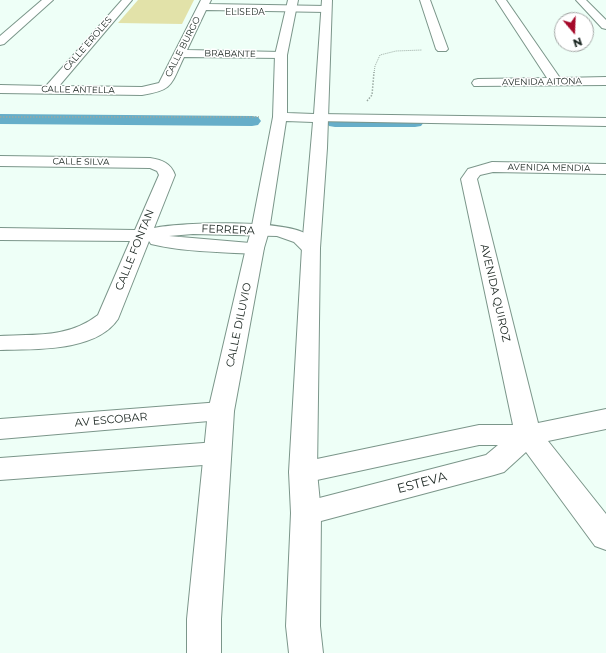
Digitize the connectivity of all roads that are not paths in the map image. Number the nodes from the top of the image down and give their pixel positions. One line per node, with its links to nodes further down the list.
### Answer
1 (48, 0): 10 (street)
2 (127, 0): 18 (street, CALLE EROLES)
3 (426, 0): 11 (street)
4 (501, 0): 15 (street)
5 (581, 0): 9 (street)
6 (327, 4): 8 (street, ELISEDA); 21 (street)
7 (203, 6): 8 (street, ELISEDA); 12 (street, CALLE BURGO)
8 (291, 7): 13 (street, CALLE DILUVIO)
9 (606, 26)
10 (0, 42)
11 (442, 49)
12 (179, 53): 13 (street, BRABANTE); 19 (street, CALLE BURGO)
13 (282, 55): 20 (street, CALLE DILUVIO)
14 (606, 81): 15 (street, AVENIDA AITONA)
15 (556, 82): 16 (street, AVENIDA AITONA)
16 (478, 83)
17 (0, 89): 18 (street, CALLE ANTELLA)
18 (50, 89): 19 (street, CALLE ANTELLA)
19 (155, 89)
20 (280, 117): 21 (street); 30 (street, CALLE DILUVIO)
21 (319, 118): 22 (street); 31 (street)
22 (606, 122)
23 (0, 161): 24 (street, CALLE SILVA)
24 (162, 166): 29 (street, CALLE FONTAN)
25 (492, 167): 26 (street, AVENIDA MENDIA); 36 (street, AVENIDA QUIROZ)
26 (602, 169): 27 (street)
27 (606, 183)
28 (0, 234): 29 (street, FERRERA)
29 (141, 236): 30 (street, FERRERA); 32 (street, CALLE FONTAN)
30 (258, 239): 31 (street, FERRERA); 33 (street, CALLE DILUVIO)
31 (311, 248): 39 (street)
32 (0, 343)
33 (221, 411): 35 (street, AV ESCOBAR); 37 (street, CALLE DILUVIO)
34 (606, 419): 36 (street, ESTEVA)
35 (0, 429)
36 (528, 435): 39 (street, ESTEVA); 40 (street, ESTEVA); 41 (street)
37 (216, 453): 38 (street); 42 (street, CALLE DILUVIO)
38 (0, 469)
39 (303, 472): 40 (street)
40 (306, 513): 43 (street)
41 (606, 537)
42 (204, 653)
43 (306, 653)

